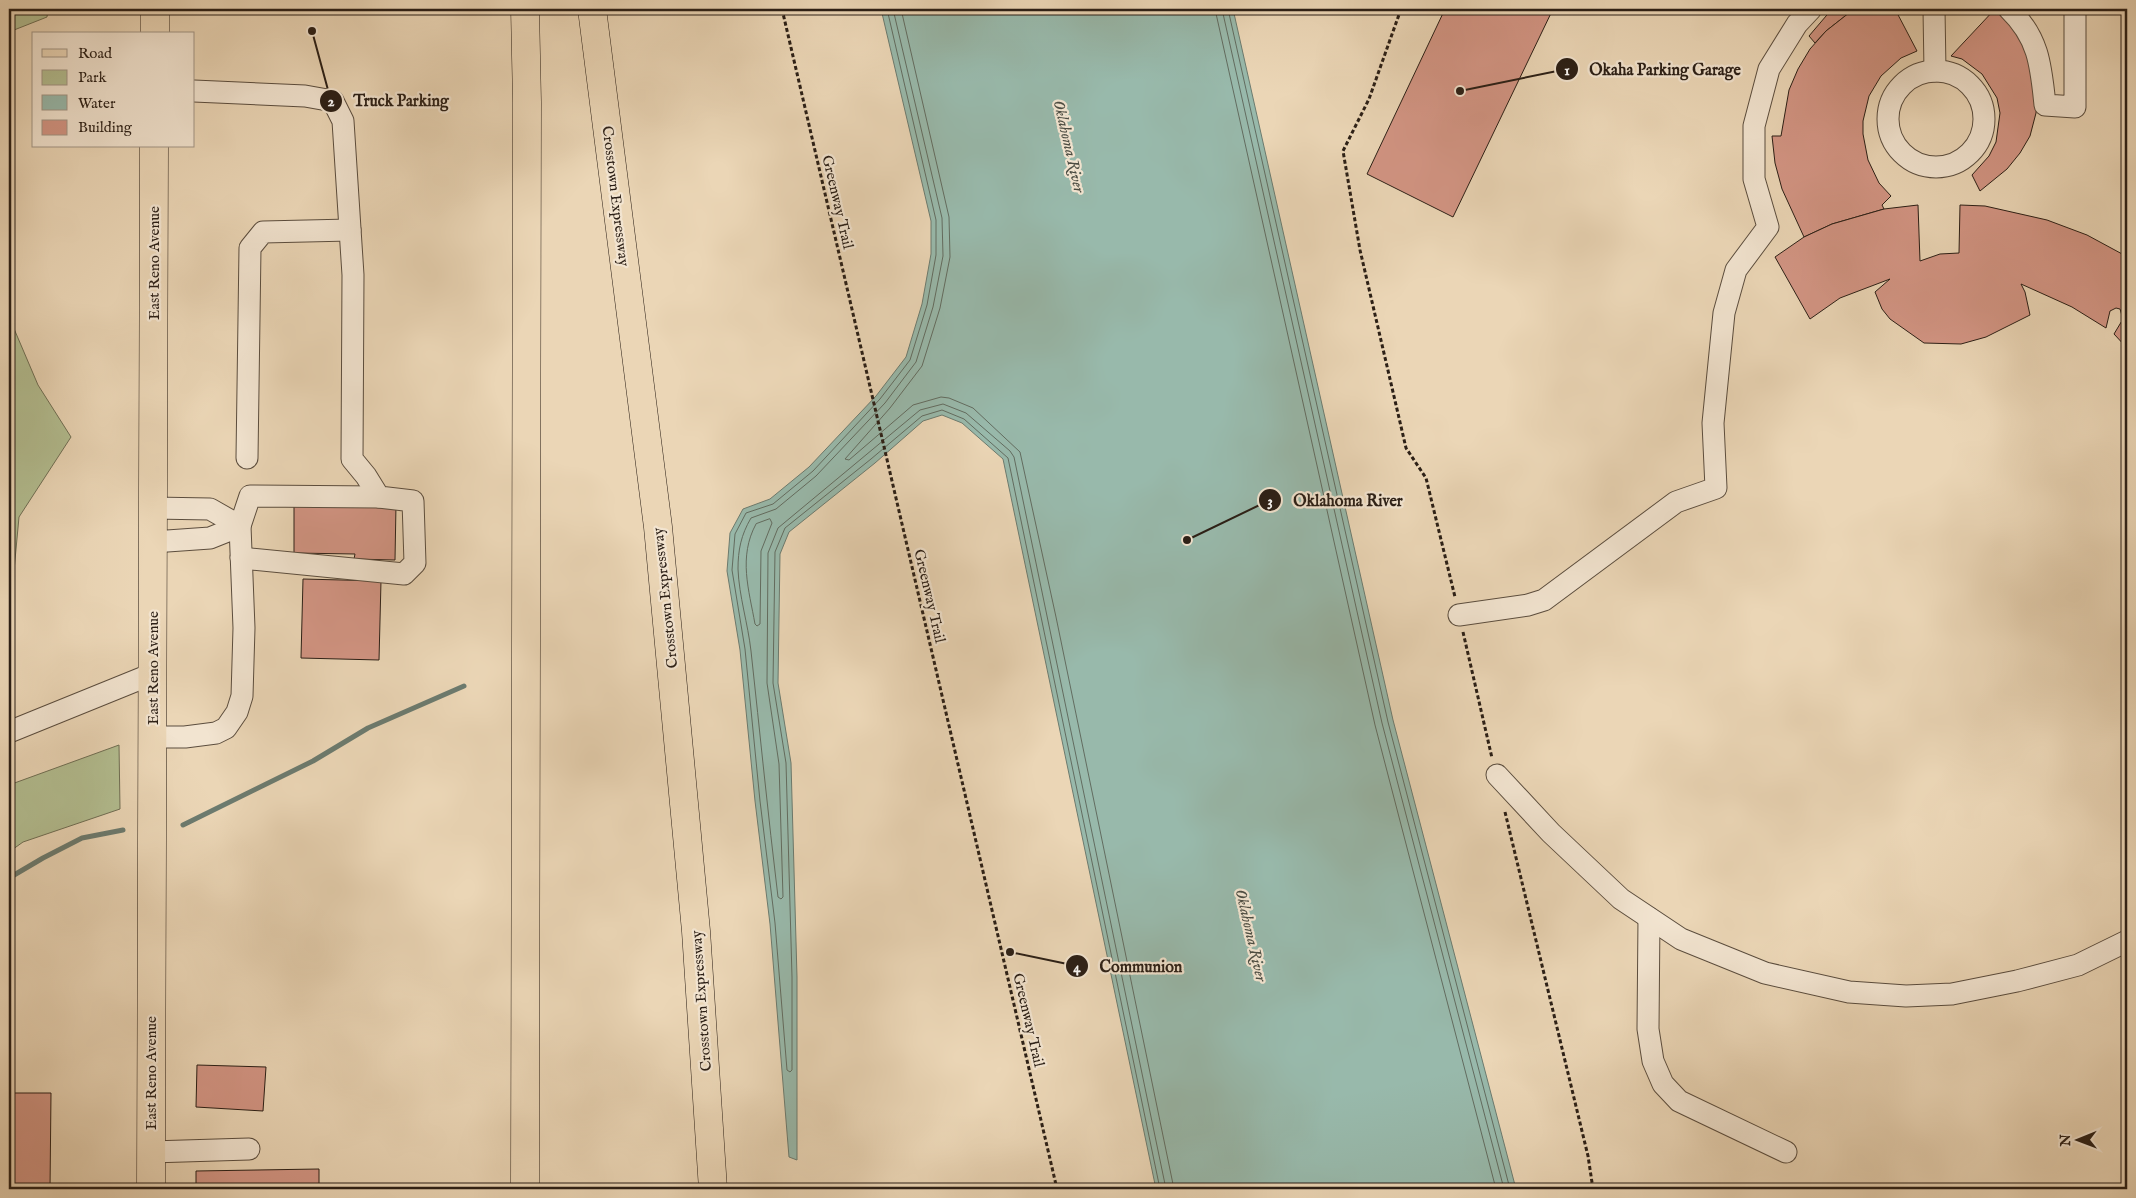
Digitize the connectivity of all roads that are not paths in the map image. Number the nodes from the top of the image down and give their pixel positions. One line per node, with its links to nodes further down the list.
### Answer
1 (155, 9): 9 (main road)
2 (510, 9): 12 (main road)
3 (524, 9): 12 (main road)
4 (592, 9): 33 (main road, Crosstown Expressway)
5 (1811, 9): 21 (street)
6 (1934, 9): 10 (street)
7 (2009, 9): 8 (street)
8 (2075, 9)
9 (155, 32)
10 (1935, 71): 10 (street)
11 (195, 91): 14 (street)
12 (527, 102): 32 (main road)
13 (154, 148): 17 (main road, East Reno Avenue)
14 (350, 230): 15 (street); 16 (street)
15 (247, 458)
16 (378, 497): 18 (street); 20 (street)
17 (153, 508): 18 (street); 19 (main road, East Reno Avenue)
18 (240, 526): 19 (street); 20 (street)
19 (153, 542): 22 (main road, East Reno Avenue)
20 (242, 561): 24 (street)
21 (1459, 615)
22 (152, 674): 23 (street); 24 (main road, East Reno Avenue)
23 (9, 732)
24 (152, 737): 29 (main road, East Reno Avenue)
25 (1497, 776): 26 (street)
26 (1649, 918): 27 (street); 30 (street)
27 (2127, 941)
28 (250, 1149): 29 (street)
29 (151, 1152): 31 (main road, East Reno Avenue)
30 (1786, 1152)
31 (151, 1189)
32 (524, 1189)
33 (713, 1189)

